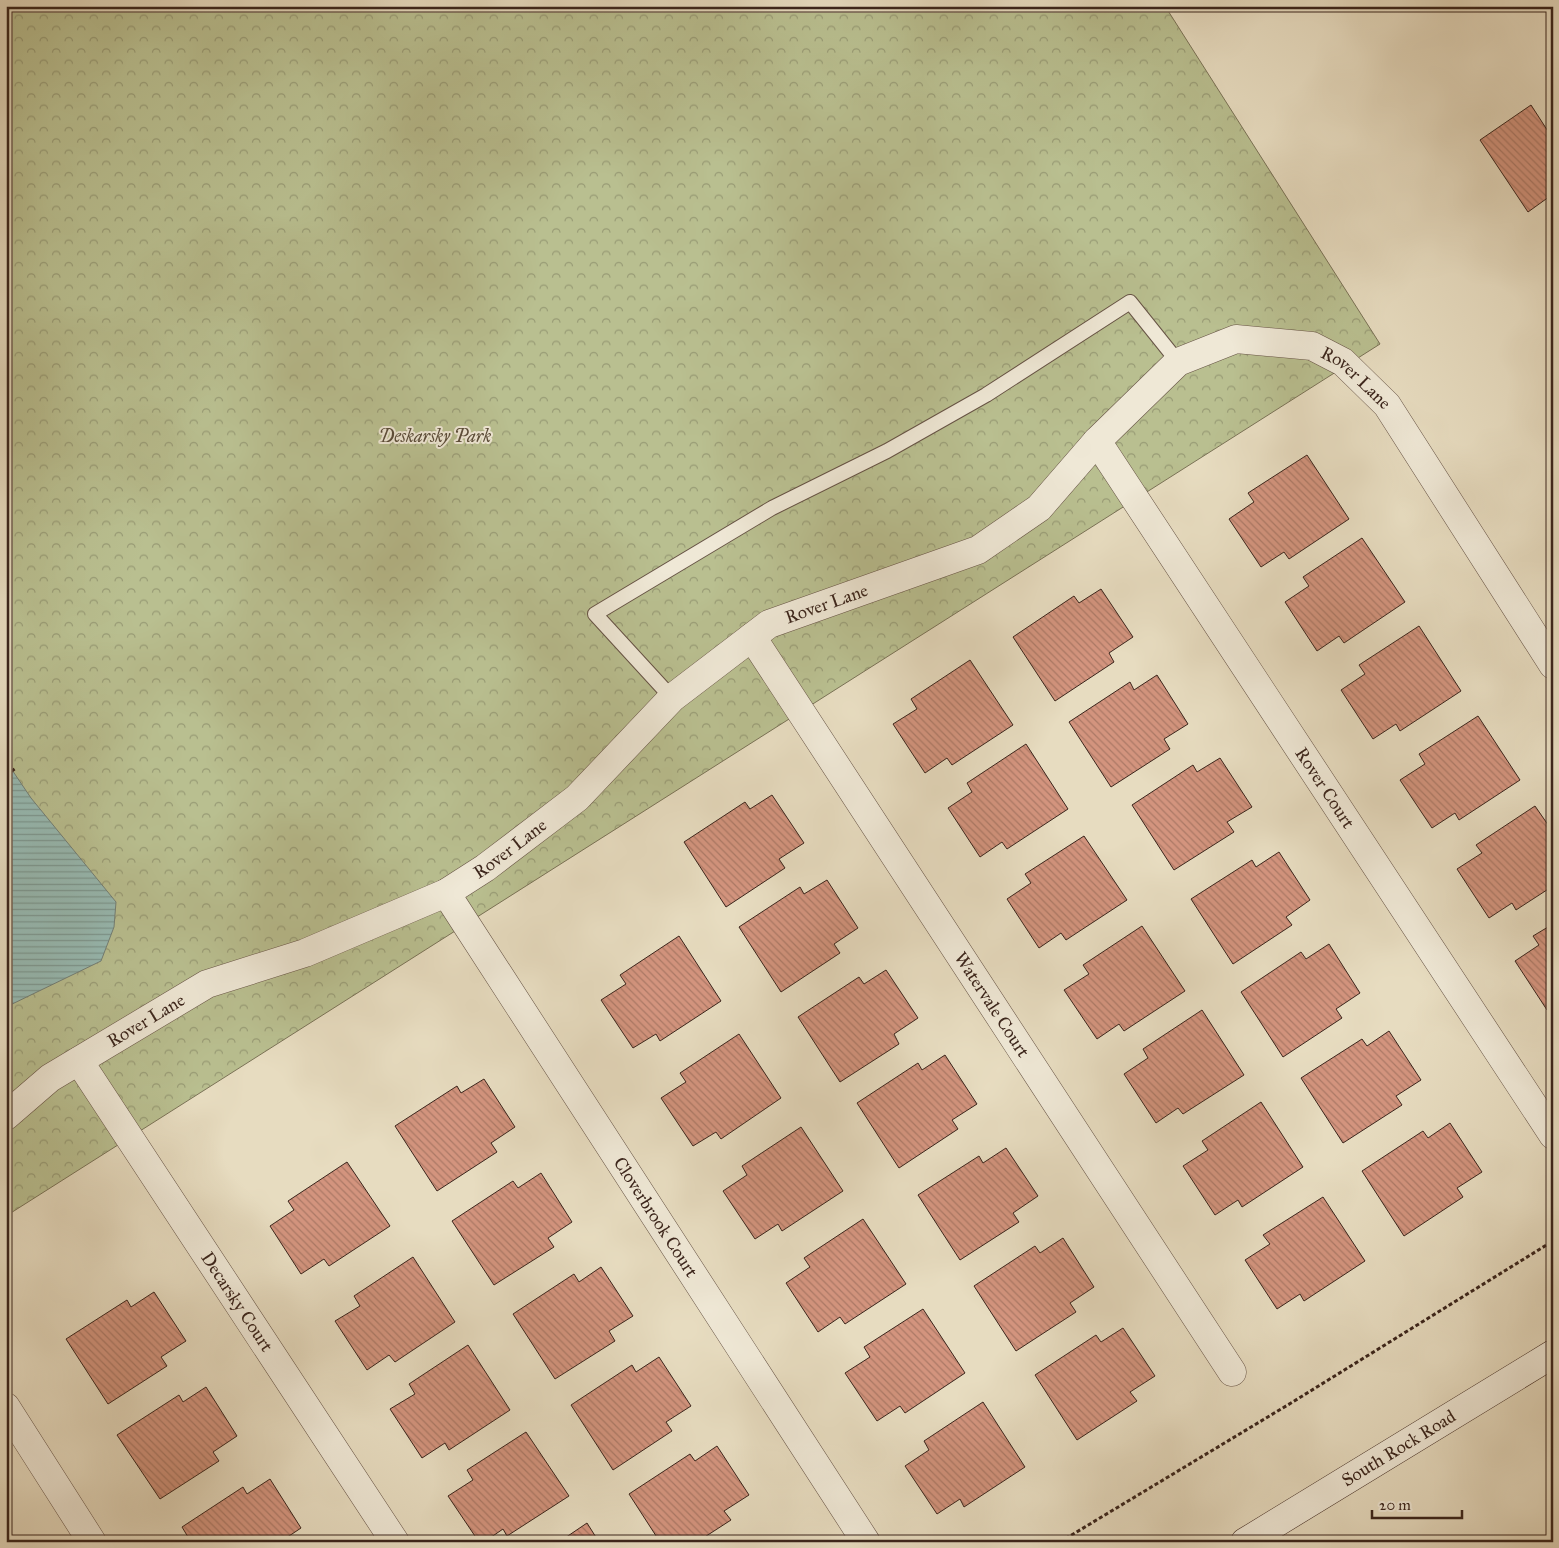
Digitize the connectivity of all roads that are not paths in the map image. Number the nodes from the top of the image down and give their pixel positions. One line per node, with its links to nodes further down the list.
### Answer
1 (1178, 362): 2 (street, Rover Lane); 4 (street, Rover Lane); 5 (lane)
2 (1097, 441): 3 (street, Rover Lane); 9 (street, Rover Court)
3 (752, 637): 5 (street, Rover Lane); 11 (street, Watervale Court)
4 (1553, 666)
5 (672, 698): 6 (street, Rover Lane)
6 (446, 893): 7 (street, Rover Lane); 15 (street, Cloverbrook Court)
7 (80, 1061): 8 (street, Rover Lane); 14 (street, Decarsky Court)
8 (6, 1116)
9 (1553, 1135)
10 (1553, 1354): 16 (street, South Rock Road)
11 (1232, 1372)
12 (6, 1407): 13 (street)
13 (92, 1542)
14 (395, 1542)
15 (866, 1542)
16 (1245, 1542)

